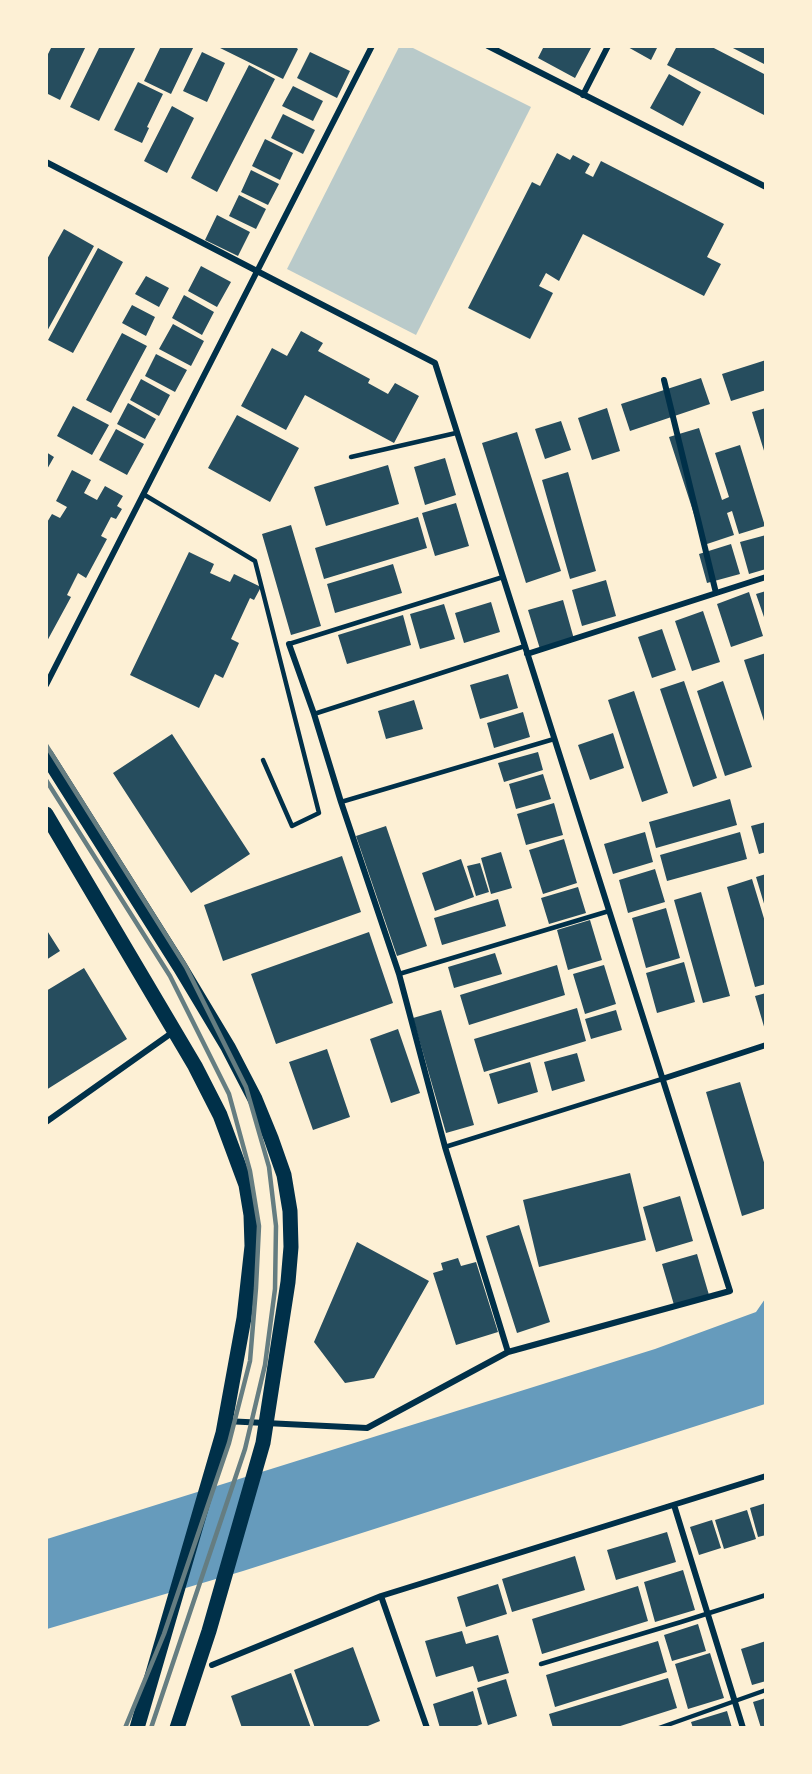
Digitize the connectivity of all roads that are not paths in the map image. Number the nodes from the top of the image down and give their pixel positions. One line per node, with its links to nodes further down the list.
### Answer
1 (372, 46): 7 (street)
2 (488, 46): 4 (street)
3 (608, 46): 4 (street)
4 (583, 95): 6 (street)
5 (46, 162): 7 (street)
6 (765, 188)
7 (258, 271): 9 (street); 11 (street)
8 (664, 380): 14 (street)
9 (456, 432): 10 (lane); 12 (street)
10 (351, 457)
11 (143, 494): 18 (street); 22 (lane)
12 (503, 577): 15 (lane); 16 (street)
13 (765, 577): 14 (street)
14 (716, 593): 17 (street)
15 (289, 644): 19 (street)
16 (525, 646): 17 (street); 19 (lane)
17 (527, 654): 20 (street)
18 (46, 685)
19 (314, 714): 23 (street)
20 (554, 739): 23 (lane); 25 (street)
21 (46, 755): 33 (main road)
22 (263, 760)
23 (341, 802): 26 (street)
24 (46, 814): 27 (main road)
25 (609, 911): 26 (lane); 29 (street)
26 (399, 974): 31 (street)
27 (174, 1032): 30 (street); 34 (main road)
28 (765, 1045): 29 (street)
29 (662, 1079): 31 (lane); 32 (street)
30 (46, 1122)
31 (445, 1147): 32 (street)
32 (508, 1352): 33 (street)
33 (267, 1423): 34 (street); 41 (main road)
34 (224, 1427): 44 (main road)
35 (765, 1476): 36 (street)
36 (674, 1505): 38 (street); 39 (street)
37 (765, 1594): 39 (lane)
38 (381, 1596): 41 (street); 46 (street)
39 (708, 1612): 40 (lane); 43 (street)
40 (541, 1664)
41 (205, 1665): 45 (main road)
42 (765, 1690): 43 (lane)
43 (734, 1701): 47 (lane); 48 (street)
44 (137, 1728)
45 (177, 1728)
46 (428, 1728)
47 (659, 1728)
48 (743, 1728)

